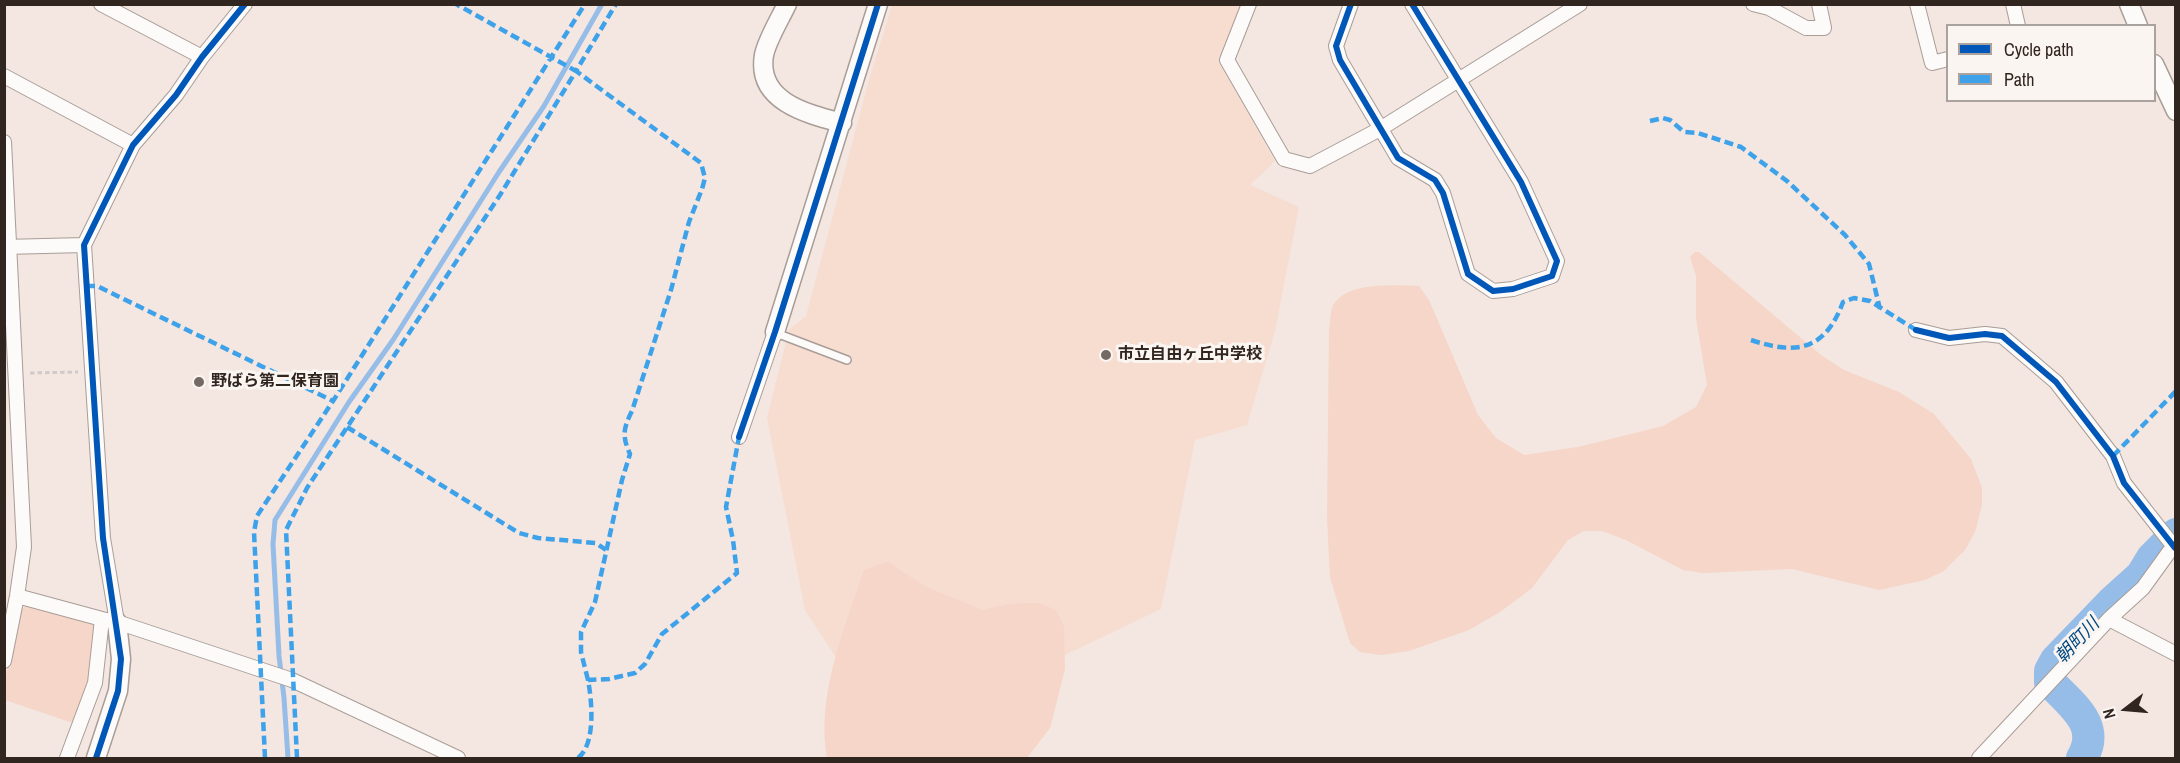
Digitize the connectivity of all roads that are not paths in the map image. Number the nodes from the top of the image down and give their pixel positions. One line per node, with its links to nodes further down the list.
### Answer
1 (101, 4): 16 (street)
2 (245, 4): 16 (street)
3 (787, 4): 22 (street)
4 (878, 4): 22 (street)
5 (1249, 4): 23 (street)
6 (1351, 4): 23 (street)
7 (1412, 4): 20 (street)
8 (1580, 4): 20 (street)
9 (1753, 4): 10 (street)
10 (1819, 4)
11 (1917, 4): 17 (street)
12 (2013, 4): 14 (street)
13 (2129, 4): 15 (street)
14 (2018, 24)
15 (2137, 24)
16 (202, 57): 25 (street)
17 (1946, 59)
18 (2156, 68): 21 (street)
19 (4, 76): 25 (street)
20 (1458, 80): 23 (street); 23 (street)
21 (2175, 111)
22 (842, 123): 29 (street)
23 (1380, 129)
24 (4, 142): 27 (street)
25 (134, 145): 26 (street)
26 (84, 245): 27 (street); 35 (street)
27 (7, 247): 33 (street)
28 (1916, 330): 32 (street)
29 (774, 332): 30 (lane); 31 (street)
30 (847, 360)
31 (739, 437)
32 (2175, 547): 34 (street)
33 (17, 596): 35 (street); 37 (street)
34 (2109, 619): 36 (street); 41 (street)
35 (110, 621): 38 (street); 39 (street); 40 (street)
36 (2175, 654)
37 (4, 661)
38 (67, 759)
39 (96, 759)
40 (458, 759)
41 (1979, 759)

